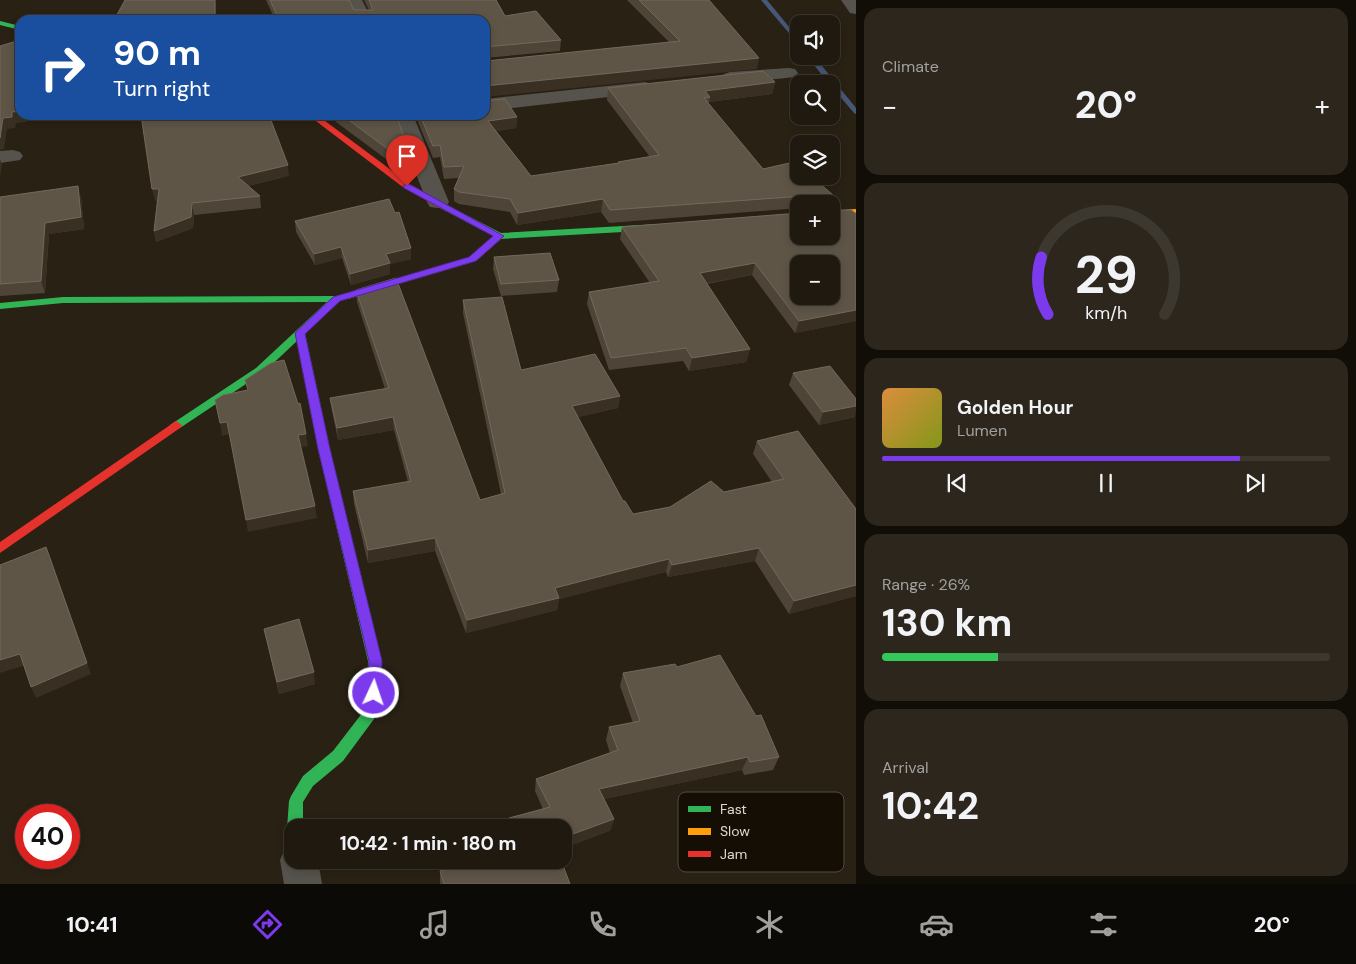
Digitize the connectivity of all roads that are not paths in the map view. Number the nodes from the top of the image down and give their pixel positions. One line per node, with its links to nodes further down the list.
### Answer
1 (374, 0): 3 (street)
2 (849, 0): 4 (street)
3 (355, 1): 5 (street)
4 (856, 10)
5 (362, 15)
6 (0, 23): 7 (street)
7 (15, 27)
8 (789, 73): 9 (street)
9 (710, 81)
10 (661, 86): 11 (street)
11 (490, 104)
12 (319, 120): 14 (street)
13 (405, 120): 14 (street)
14 (438, 202): 18 (street)
15 (855, 212): 16 (street)
16 (840, 213)
17 (671, 226): 18 (street)
18 (499, 236): 19 (street)
19 (336, 299): 20 (street); 21 (street)
20 (0, 306)
21 (300, 333): 22 (street); 23 (street)
22 (0, 548)
23 (295, 819)
24 (300, 869): 25 (street)
25 (303, 884)

